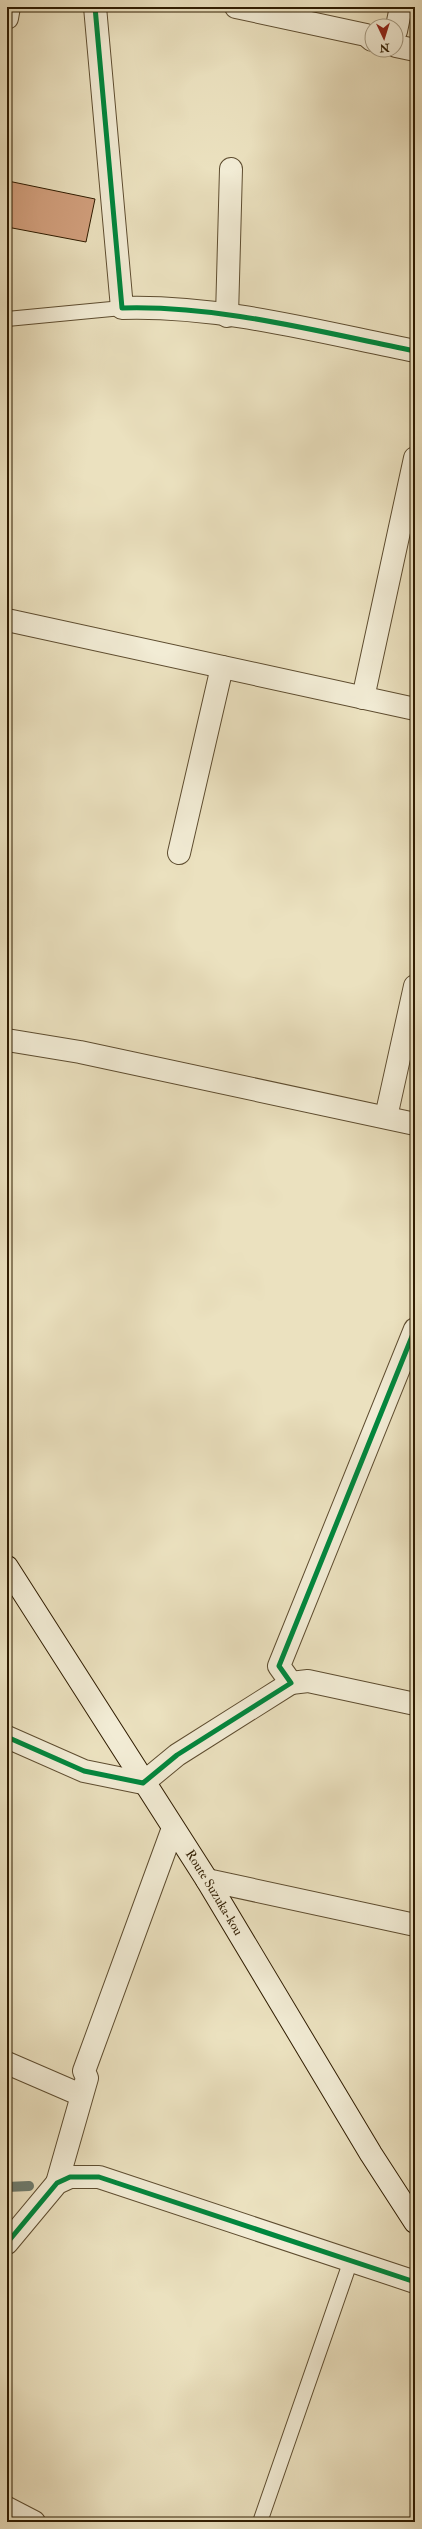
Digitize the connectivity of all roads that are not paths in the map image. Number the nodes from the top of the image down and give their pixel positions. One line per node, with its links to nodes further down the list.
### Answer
1 (9, 7): 5 (street)
2 (95, 7): 11 (street)
3 (236, 7): 7 (street)
4 (401, 7): 6 (street)
5 (7, 18)
6 (399, 18)
7 (364, 35)
8 (404, 48): 9 (street)
9 (415, 50)
10 (231, 169): 12 (street)
11 (122, 308): 12 (street); 13 (lane)
12 (227, 316): 14 (street)
13 (7, 320)
14 (415, 350)
15 (415, 458): 18 (street)
16 (7, 620): 17 (street)
17 (222, 667): 18 (street); 20 (street)
18 (363, 698): 19 (street)
19 (415, 709)
20 (179, 853)
21 (415, 986): 23 (street)
22 (7, 1040): 23 (street)
23 (386, 1117): 24 (street)
24 (415, 1124)
25 (415, 1329): 27 (street)
26 (7, 1566): 30 (street, Route Suzuka-kou)
27 (291, 1683): 28 (street); 30 (street)
28 (415, 1704)
29 (7, 1737): 30 (street)
30 (143, 1783): 31 (street, Route Suzuka-kou)
31 (173, 1828): 32 (street, Route Suzuka-kou); 35 (street)
32 (207, 1880): 33 (street); 37 (street, Route Suzuka-kou)
33 (415, 1925)
34 (7, 2063): 35 (street)
35 (81, 2095): 36 (street)
36 (57, 2183): 38 (street); 39 (street)
37 (415, 2222)
38 (7, 2243)
39 (351, 2260): 40 (street); 43 (lane)
40 (415, 2282)
41 (7, 2508): 42 (street)
42 (34, 2522)
43 (260, 2522)

